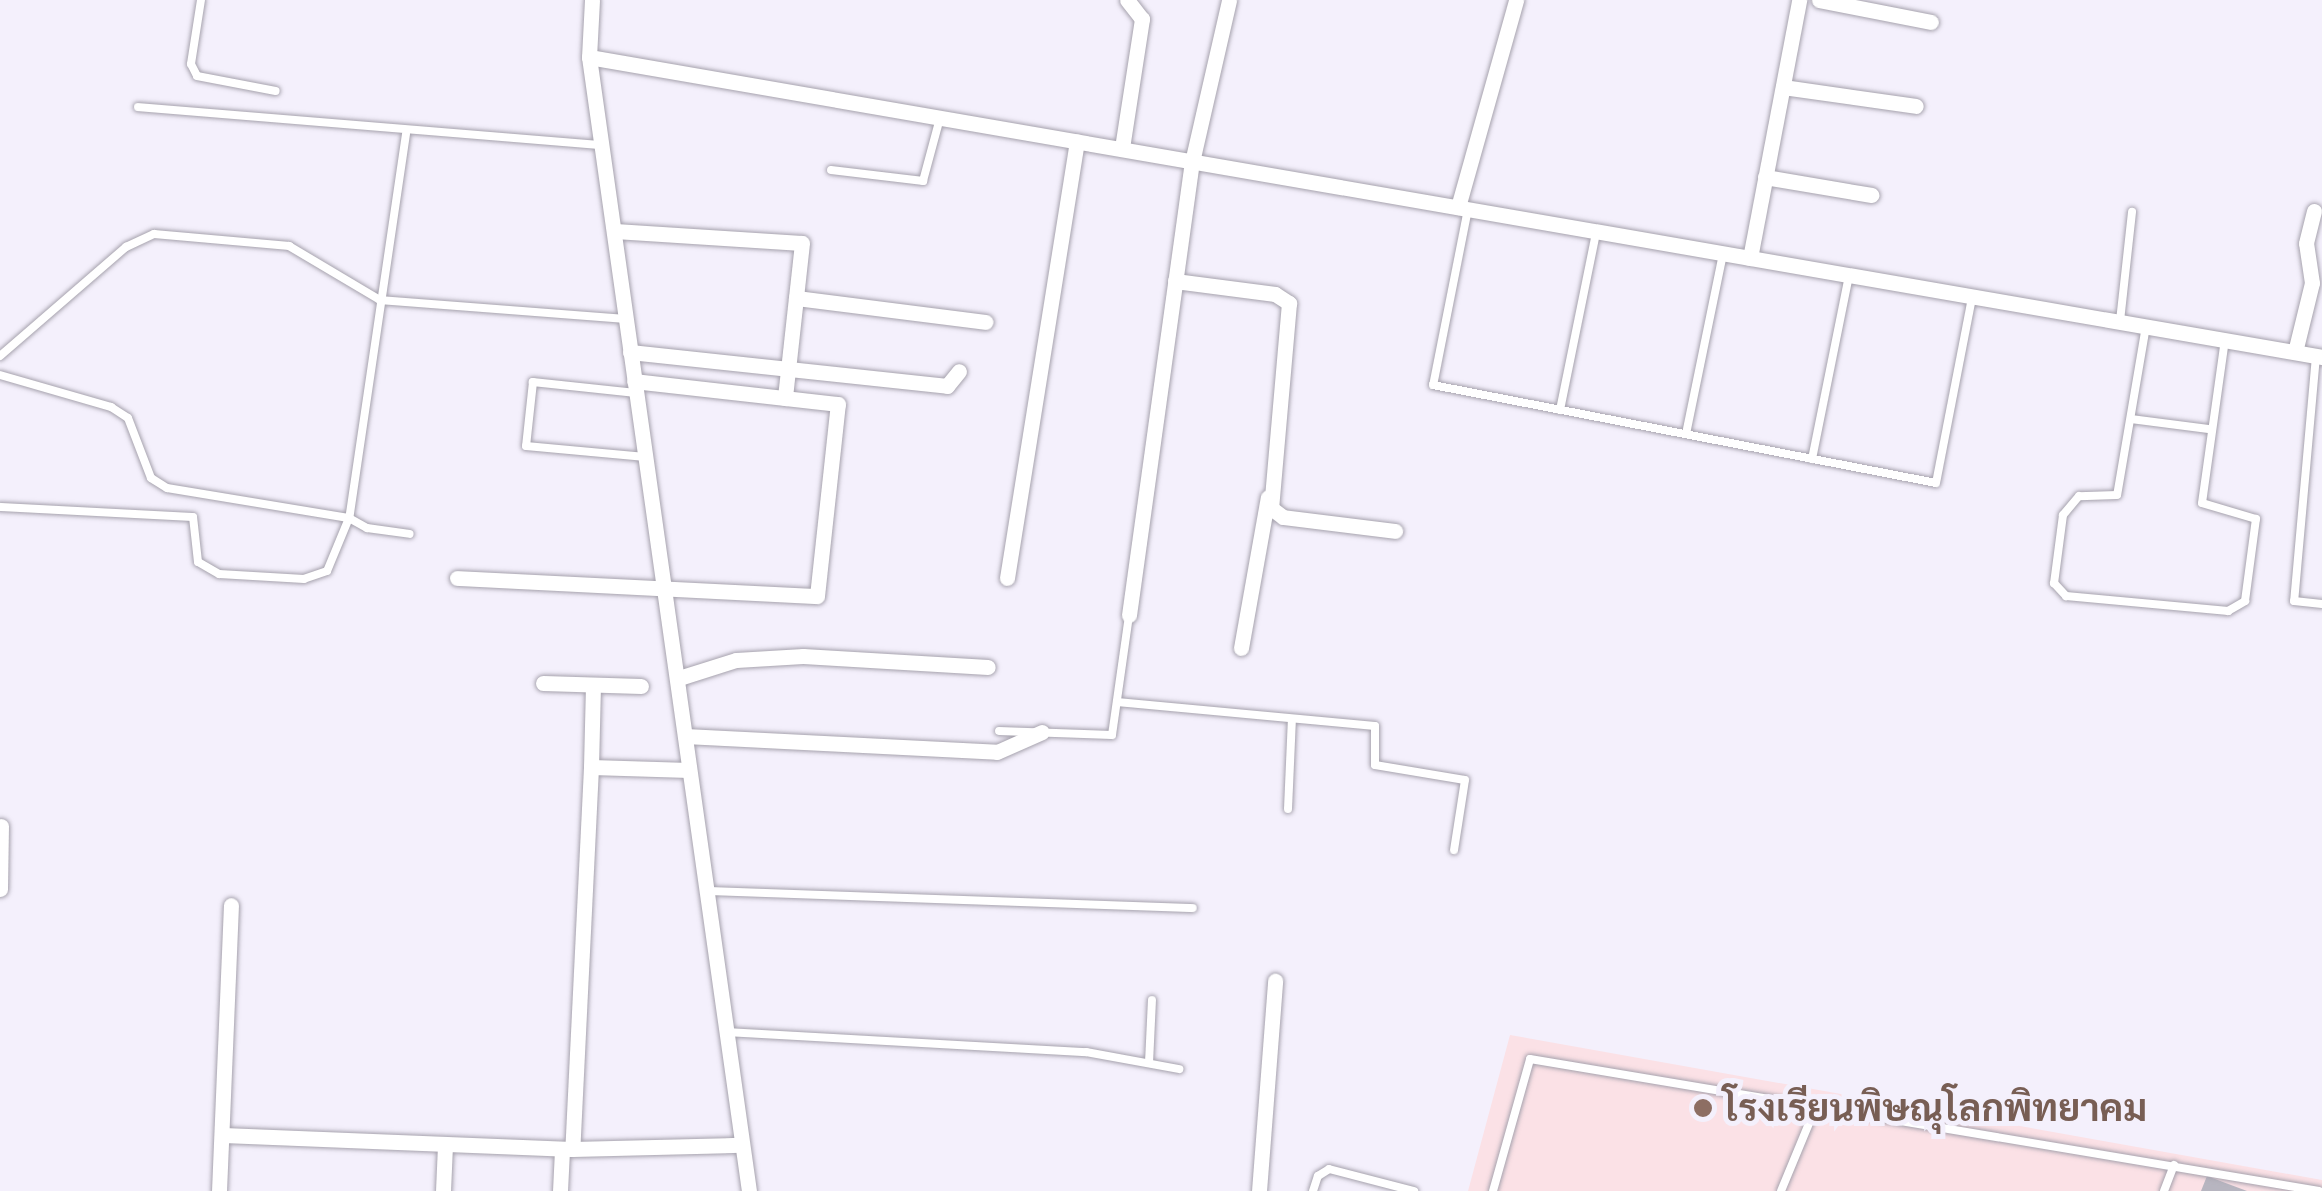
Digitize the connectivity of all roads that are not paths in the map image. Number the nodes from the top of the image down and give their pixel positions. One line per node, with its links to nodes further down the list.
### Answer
1 (201, 0): 11 (lane)
2 (592, 0): 9 (street)
3 (1127, 0): 18 (street)
4 (1229, 0): 19 (street)
5 (1516, 0): 23 (street)
6 (1800, 0): 10 (street)
7 (1819, 0): 8 (street)
8 (1931, 22)
9 (589, 57): 14 (street); 17 (street)
10 (1782, 87): 12 (street); 21 (street)
11 (276, 92)
12 (1916, 106)
13 (138, 107): 15 (lane)
14 (940, 118): 16 (street); 20 (lane)
15 (406, 134): 17 (lane); 34 (lane)
16 (1077, 142): 18 (street); 63 (street)
17 (601, 144): 26 (street)
18 (1122, 148): 19 (street)
19 (1192, 162): 23 (street); 31 (street)
20 (831, 170)
21 (1765, 177): 22 (street); 29 (street)
22 (1871, 195)
23 (1463, 208): 27 (street); 49 (lane)
24 (2314, 211): 41 (street)
25 (2132, 212): 36 (lane)
26 (614, 231): 33 (street); 35 (street)
27 (1596, 232): 28 (street); 49 (lane)
28 (1723, 253): 29 (street); 52 (lane)
29 (1750, 258): 30 (street)
30 (1849, 275): 32 (street); 56 (lane)
31 (1176, 280): 57 (street); 66 (street)
32 (1972, 296): 36 (street); 56 (lane)
33 (796, 298): 37 (street); 44 (street)
34 (380, 300): 35 (lane); 42 (lane); 59 (lane)
35 (625, 318): 40 (street)
36 (2120, 321): 38 (street)
37 (985, 322)
38 (2146, 326): 39 (street); 50 (lane)
39 (2225, 340): 41 (street); 51 (lane)
40 (630, 352): 44 (street); 47 (street)
41 (2295, 352): 43 (street)
42 (0, 356)
43 (2319, 357): 53 (lane)
44 (788, 369): 45 (street); 48 (street)
45 (959, 371)
46 (0, 375): 59 (lane)
47 (635, 387): 48 (street); 55 (street); 55 (lane)
48 (785, 398): 64 (street)
49 (1560, 410): 52 (lane)
50 (2131, 419): 51 (lane); 51 (lane)
51 (2208, 429)
52 (1686, 434): 56 (lane)
53 (2308, 443): 54 (lane); 65 (lane)
54 (2322, 444)
55 (646, 457): 64 (street)
56 (1812, 459)
57 (1268, 497): 60 (street); 67 (street)
58 (0, 507): 59 (lane)
59 (349, 518): 61 (lane)
60 (1395, 531)
61 (410, 534)
62 (457, 578): 64 (street)
63 (1007, 578)
64 (664, 592): 69 (street)
65 (2322, 604)
66 (1130, 614): 73 (lane)
67 (1241, 648)
68 (988, 668): 69 (street)
69 (679, 678): 77 (street)
70 (543, 683): 71 (street)
71 (593, 684): 72 (street); 78 (street)
72 (641, 686)
73 (1117, 702): 74 (lane); 76 (lane)
74 (1292, 719): 80 (lane); 82 (lane)
75 (999, 730): 76 (lane)
76 (1042, 732): 77 (street)
77 (685, 736): 79 (street)
78 (591, 767): 79 (street); 96 (street)
79 (690, 770): 84 (street)
80 (1288, 809)
81 (1, 826): 83 (street)
82 (1454, 850)
83 (0, 889)
84 (706, 892): 86 (lane); 89 (street)
85 (230, 906): 93 (street)
86 (1193, 908)
87 (1275, 981): 102 (street)
88 (1152, 1000): 90 (lane)
89 (726, 1032): 90 (lane); 95 (street)
90 (1150, 1063): 91 (lane)
91 (1179, 1069)
92 (1817, 1104): 97 (lane); 105 (lane); 106 (lane)
93 (223, 1135): 94 (street); 98 (street)
94 (445, 1144): 96 (street); 99 (street)
95 (741, 1145): 96 (street); 101 (street)
96 (567, 1150): 100 (street)
97 (2174, 1164): 107 (lane); 108 (lane)
98 (219, 1191)
99 (443, 1191)
100 (560, 1191)
101 (749, 1191)
102 (1259, 1191)
103 (1313, 1191): 104 (lane)
104 (1414, 1191)
105 (1494, 1191)
106 (1781, 1191)
107 (2164, 1191)
108 (2320, 1191)

